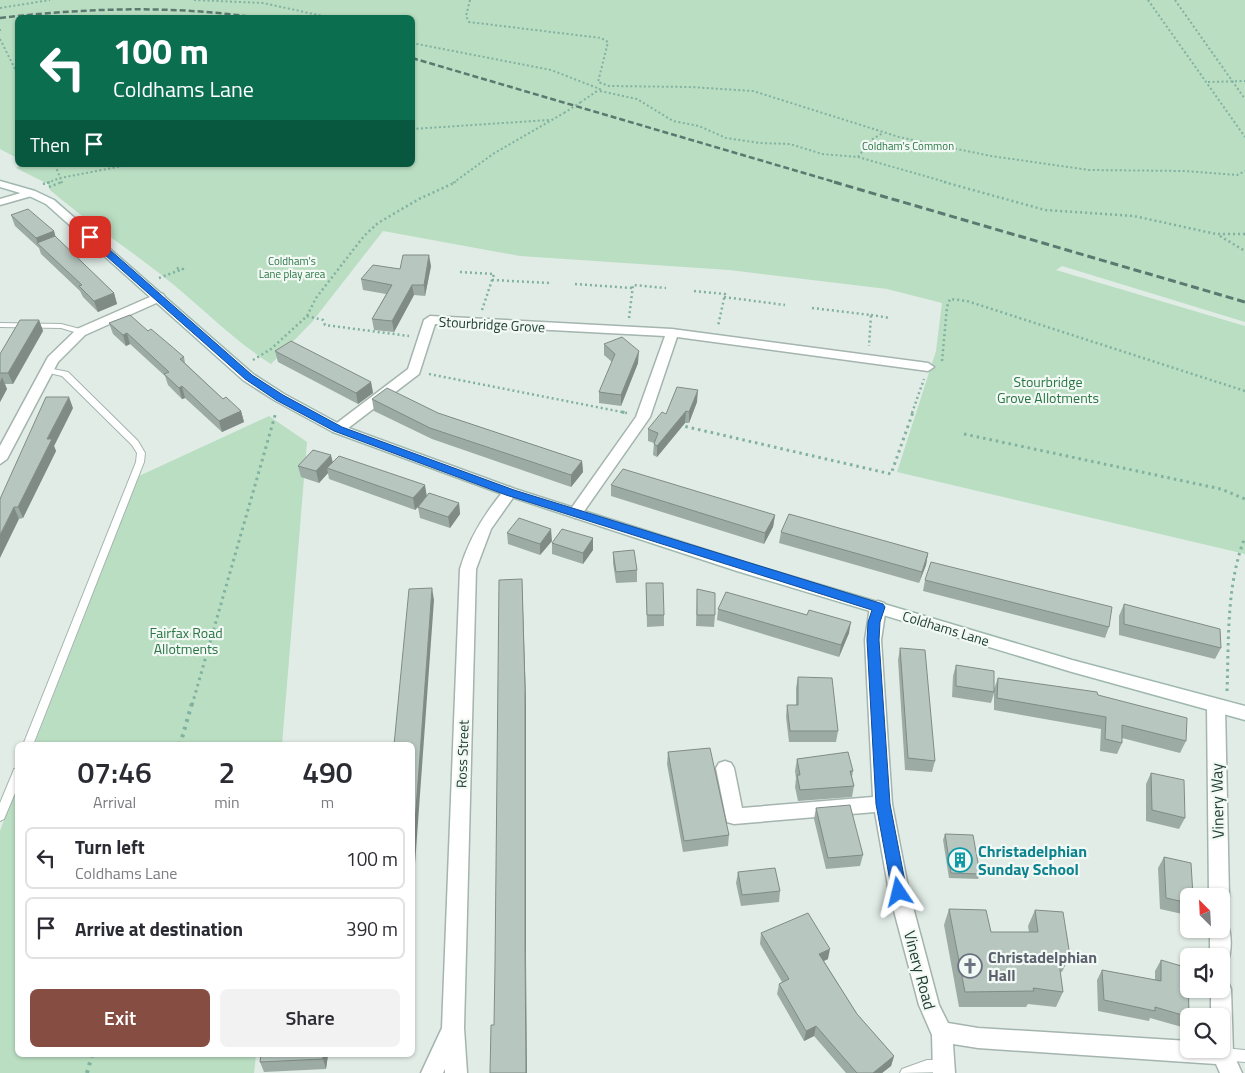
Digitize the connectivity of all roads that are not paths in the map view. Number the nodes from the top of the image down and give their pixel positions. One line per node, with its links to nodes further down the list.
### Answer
1 (0, 184): 2 (street, Coldhams Lane)
2 (38, 189): 3 (street); 4 (street, Coldhams Lane)
3 (0, 202)
4 (159, 296): 6 (street); 10 (street, Coldhams Lane)
5 (0, 325): 6 (lane)
6 (81, 332): 9 (street)
7 (672, 333): 8 (street, Stourbridge Grove); 10 (street, Stourbridge Grove); 13 (street)
8 (928, 366)
9 (48, 370): 11 (street); 17 (lane)
10 (338, 429): 12 (street, Coldhams Lane)
11 (0, 459)
12 (510, 492): 13 (street, Coldhams Lane); 23 (street, Ross Street)
13 (575, 513): 14 (street, Coldhams Lane)
14 (878, 607): 15 (street, Coldhams Lane); 20 (street, Vinery Road)
15 (1221, 707): 16 (street, Coldhams Lane); 22 (street, Vinery Way)
16 (1245, 713)
17 (29, 742)
18 (725, 768): 20 (street)
19 (15, 779): 21 (lane)
20 (883, 804): 24 (street, Vinery Road)
21 (0, 816)
22 (1219, 888)
23 (453, 1028): 30 (street, Ross Street); 31 (street, Ross Street)
24 (942, 1032): 25 (street); 29 (street)
25 (1180, 1051)
26 (1230, 1055): 27 (lane)
27 (1245, 1056)
28 (1224, 1058): 33 (street)
29 (944, 1070): 32 (lane)
30 (432, 1073)
31 (456, 1073)
32 (906, 1073)
33 (1231, 1073)

